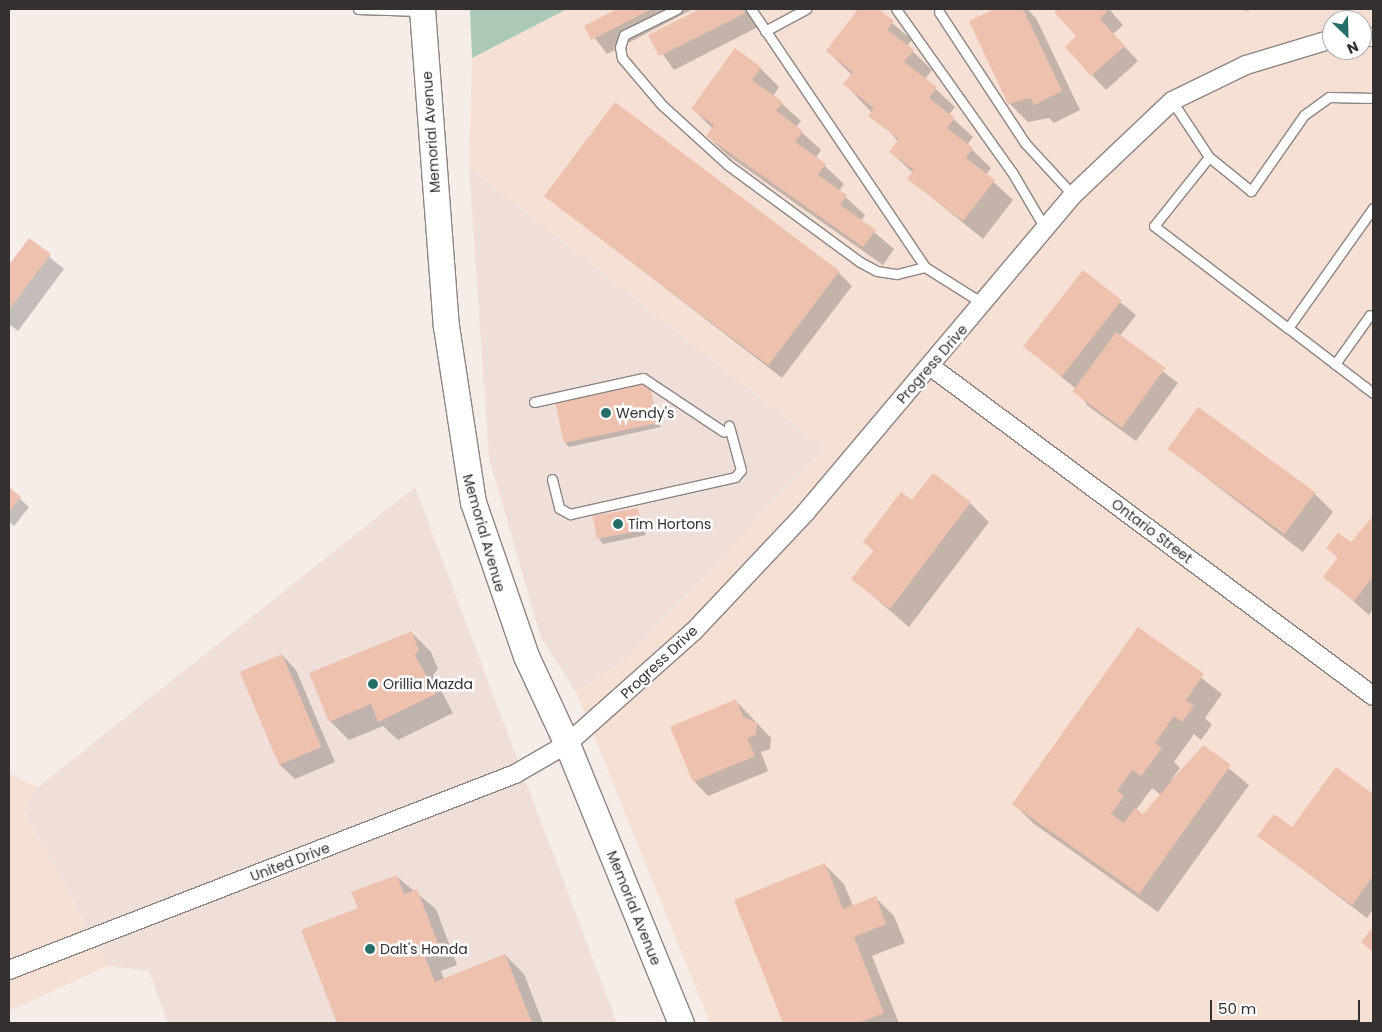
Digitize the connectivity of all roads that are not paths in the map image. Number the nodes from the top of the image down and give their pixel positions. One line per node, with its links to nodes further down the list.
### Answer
1 (358, 9): 6 (lane)
2 (677, 9): 16 (lane)
3 (751, 9): 8 (lane)
4 (806, 9): 8 (lane)
5 (896, 9): 15 (lane)
6 (422, 10): 26 (main road, Memorial Avenue)
7 (939, 12): 13 (lane)
8 (765, 31): 16 (lane)
9 (1322, 42): 11 (street, Progress Drive)
10 (1373, 98): 12 (lane)
11 (1172, 101): 12 (lane); 13 (street, Progress Drive)
12 (1209, 157): 19 (lane)
13 (1072, 195): 15 (street, Progress Drive)
14 (1373, 208): 19 (lane)
15 (1046, 230): 17 (street, Progress Drive)
16 (925, 267): 17 (lane)
17 (984, 304): 21 (street, Progress Drive)
18 (1370, 315): 20 (lane)
19 (1288, 328): 20 (lane)
20 (1335, 364): 22 (lane)
21 (930, 366): 25 (street, Ontario Street); 26 (street, Progress Drive)
22 (1373, 393)
23 (534, 402): 24 (lane)
24 (552, 479)
25 (1373, 696)
26 (567, 744): 27 (street, United Drive); 28 (main road, Memorial Avenue)
27 (9, 970)
28 (680, 1023)

